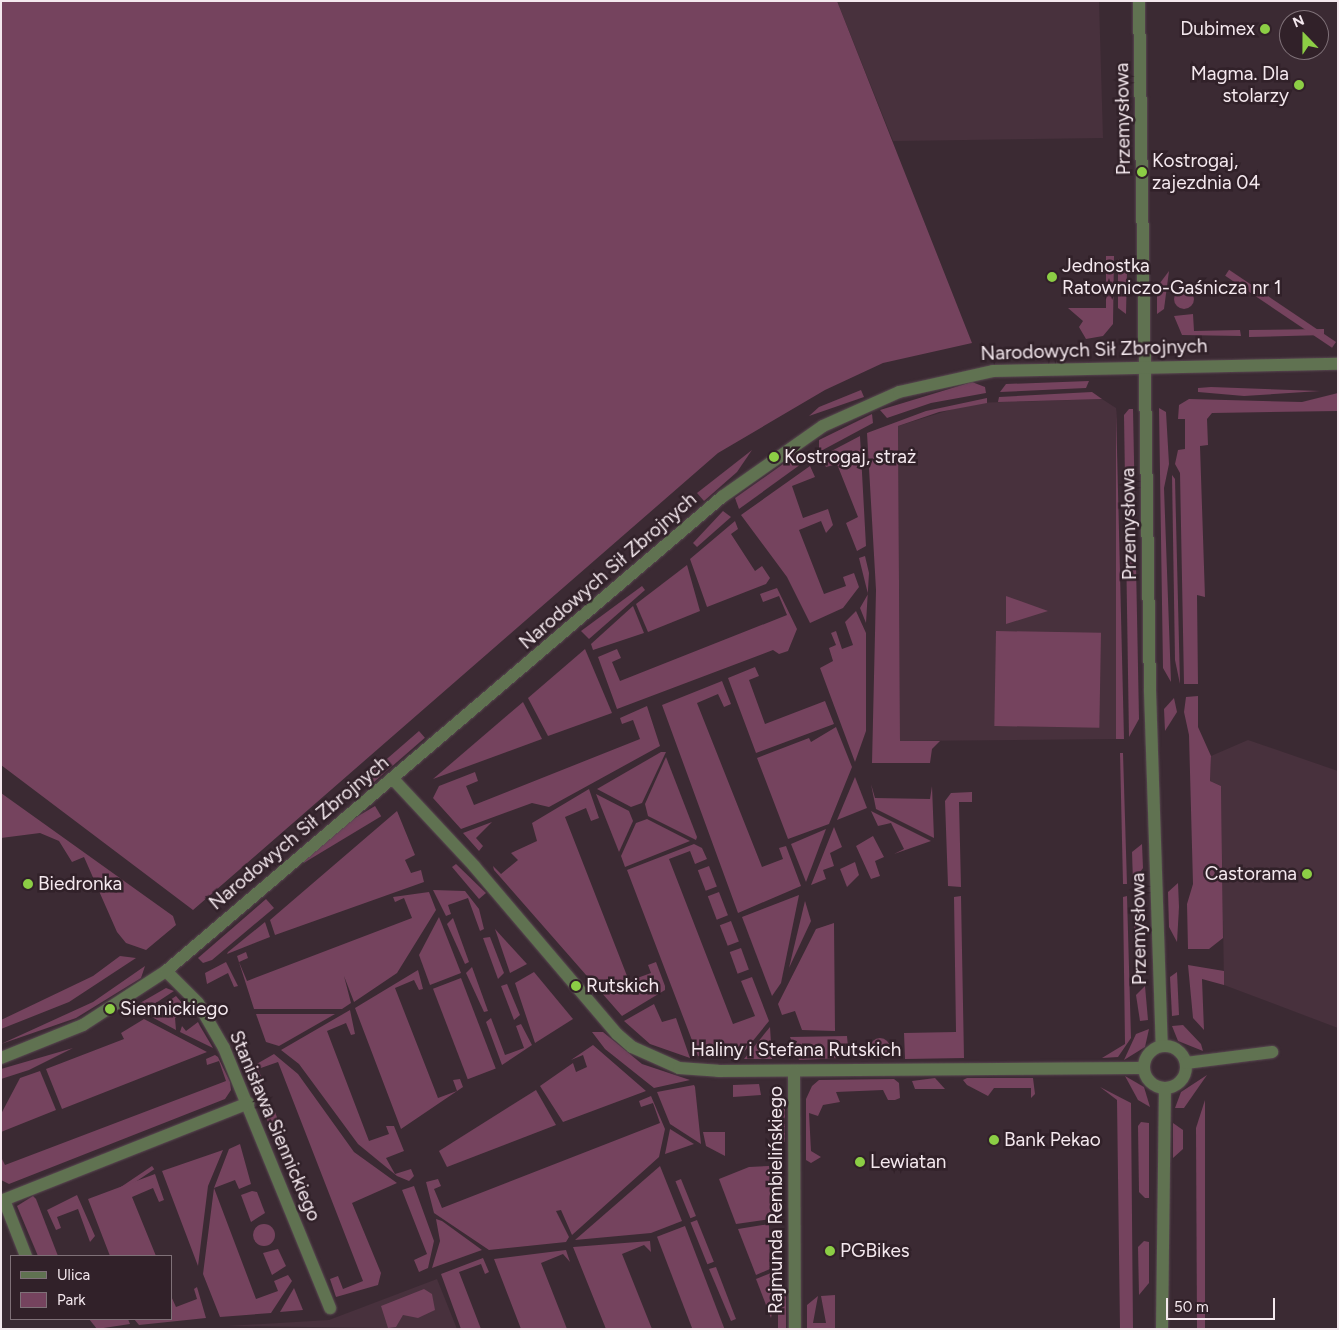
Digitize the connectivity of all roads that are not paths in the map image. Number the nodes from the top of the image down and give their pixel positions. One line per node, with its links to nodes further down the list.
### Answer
1 (1139, 1): 3 (street, Przemysłowa)
2 (1338, 364): 3 (street, Narodowych Sił Zbrojnych)
3 (1144, 365): 4 (street, Narodowych Sił Zbrojnych); 6 (street, Przemysłowa)
4 (393, 779): 5 (street, Narodowych Sił Zbrojnych); 11 (street, Haliny i Stefana Rutskich)
5 (166, 971): 8 (street, Narodowych Sił Zbrojnych); 13 (street, Stanisława Siennickiego)
6 (1162, 1046): 9 (street); 10 (street)
7 (1272, 1052): 9 (street)
8 (1, 1058)
9 (1186, 1064): 12 (street)
10 (1144, 1068): 11 (street, Haliny i Stefana Rutskich); 12 (street)
11 (794, 1071): 17 (street, Rajmunda Rembielińskiego)
12 (1164, 1089): 18 (street)
13 (248, 1103): 14 (street); 16 (street, Stanisława Siennickiego)
14 (2, 1200): 15 (street)
15 (26, 1255)
16 (330, 1308)
17 (795, 1329)
18 (1162, 1329)

